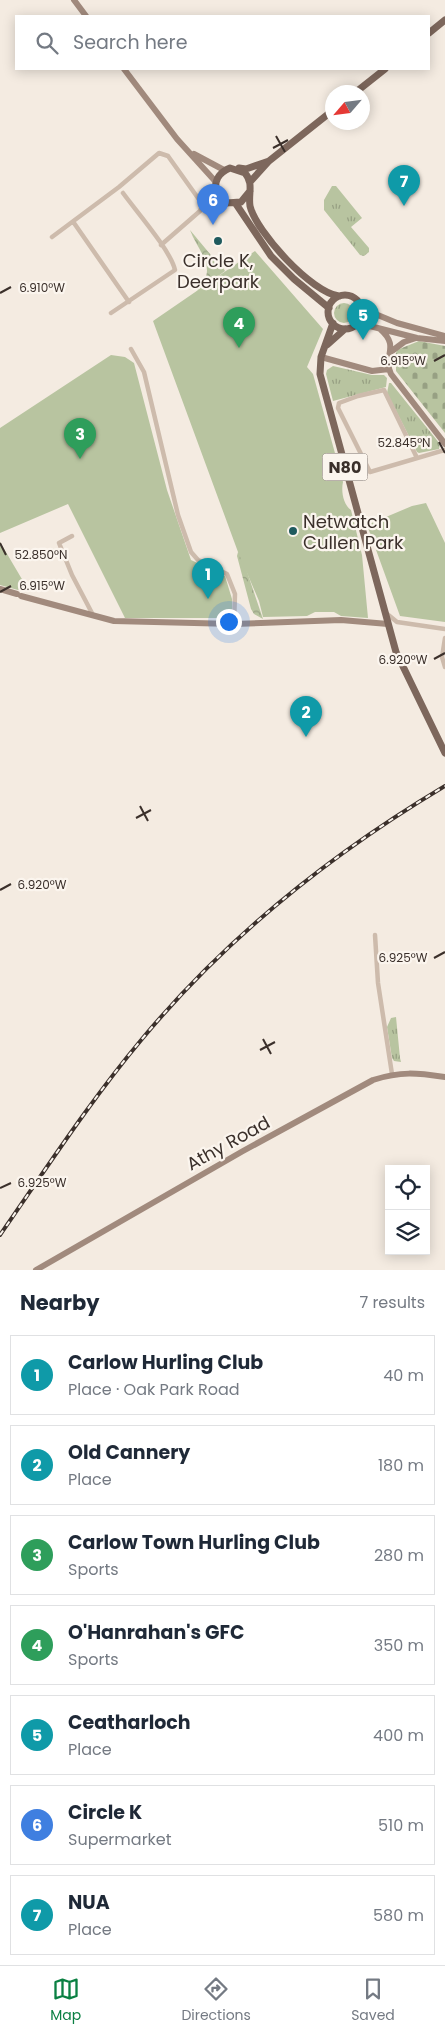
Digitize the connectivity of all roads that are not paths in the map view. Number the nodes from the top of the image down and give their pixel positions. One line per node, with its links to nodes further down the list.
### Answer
1 (74, 0): 2 (main road)
2 (85, 15)
3 (445, 20): 4 (main road)
4 (430, 32)
5 (125, 70): 9 (main road)
6 (384, 70): 7 (main road)
7 (365, 85)
8 (325, 117): 10 (main road)
9 (191, 152): 12 (main road); 13 (main road)
10 (269, 161): 11 (main road); 14 (main road)
11 (235, 168): 12 (main road); 14 (main road)
12 (224, 170): 13 (main road)
13 (216, 181): 17 (main road)
14 (250, 182): 15 (main road)
15 (250, 191): 18 (main road); 23 (main road)
16 (123, 193): 22 (street)
17 (216, 193): 18 (main road); 19 (street)
18 (236, 204): 25 (main road)
19 (203, 205): 20 (street); 22 (street)
20 (74, 223): 21 (street); 24 (street)
21 (52, 237)
22 (161, 245): 24 (street)
23 (339, 296): 25 (main road); 26 (main road)
24 (129, 302): 27 (street)
25 (329, 308): 28 (main road)
26 (361, 308): 29 (main road); 30 (main road)
27 (111, 313)
28 (333, 323): 31 (main road); 37 (main road, N80)
29 (358, 323): 31 (main road, N80); 32 (main road)
30 (397, 323): 33 (main road); 34 (main road)
31 (345, 329): 37 (main road, N80)
32 (380, 329): 33 (main road); 39 (main road)
33 (395, 332): 35 (main road); 39 (main road)
34 (445, 336)
35 (418, 338): 36 (main road); 39 (main road)
36 (445, 341)
37 (326, 345): 40 (main road, N80)
38 (131, 349): 50 (street)
39 (393, 350): 41 (main road)
40 (321, 357): 41 (main road); 47 (main road, N80)
41 (389, 369): 42 (main road)
42 (445, 444)
43 (445, 450): 44 (street)
44 (417, 458): 44 (street)
45 (72, 536): 48 (street)
46 (0, 590): 48 (main road)
47 (385, 612): 49 (street); 51 (main road, N80)
48 (94, 616): 50 (main road)
49 (397, 622): 51 (street); 52 (street)
50 (234, 624): 51 (main road)
51 (388, 627): 55 (main road, N80)
52 (445, 629)
53 (445, 638): 54 (street)
54 (445, 666)
55 (445, 753)
56 (375, 935): 57 (street)
57 (392, 1074): 58 (main road, Athy Road); 59 (main road, Athy Road)
58 (445, 1077)
59 (36, 1270)

